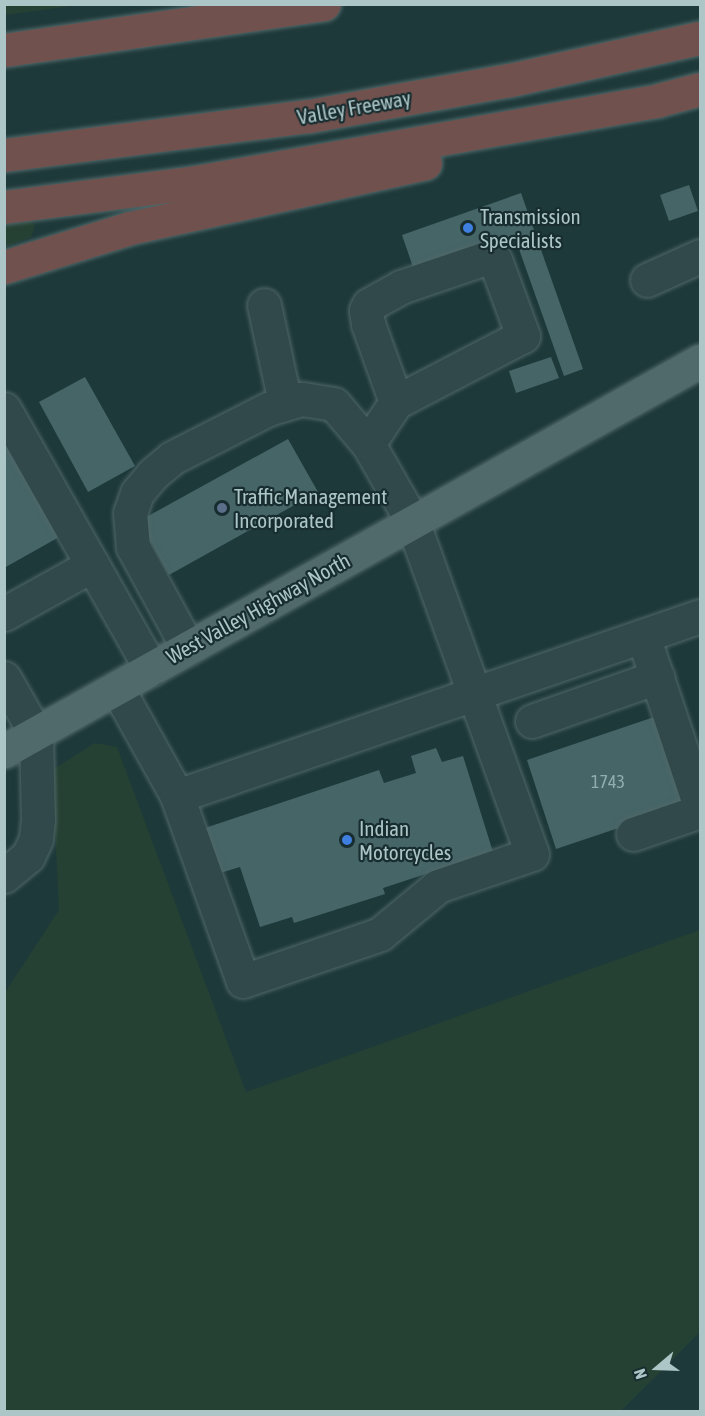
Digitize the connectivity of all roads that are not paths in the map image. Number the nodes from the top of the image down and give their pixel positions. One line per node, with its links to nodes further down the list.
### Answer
1 (324, 4): 3 (highway)
2 (700, 38): 6 (highway, Valley Freeway)
3 (4, 50)
4 (700, 89): 5 (highway)
5 (658, 100): 7 (highway); 9 (highway)
6 (4, 154)
7 (4, 207)
8 (700, 256): 10 (lane)
9 (4, 267)
10 (647, 280)
11 (264, 305): 14 (lane)
12 (700, 361): 17 (main road, West Valley Highway North)
13 (396, 402): 13 (lane); 16 (lane)
14 (285, 403): 16 (lane); 22 (lane)
15 (4, 410): 18 (lane)
16 (368, 444): 17 (lane)
17 (412, 521): 22 (main road, West Valley Highway North); 27 (lane)
18 (92, 566): 19 (lane); 23 (lane)
19 (4, 614)
20 (699, 622): 21 (lane)
21 (643, 636): 25 (lane); 27 (lane)
22 (188, 648): 23 (main road, West Valley Highway North)
23 (151, 669): 26 (main road, West Valley Highway North)
24 (4, 678): 29 (lane)
25 (657, 678): 28 (lane); 32 (lane)
26 (117, 688): 29 (main road, West Valley Highway North); 31 (lane)
27 (477, 693): 31 (lane); 31 (lane)
28 (532, 721)
29 (36, 734): 30 (main road, West Valley Highway North); 35 (lane)
30 (4, 752)
31 (177, 796)
32 (700, 806)
33 (700, 811): 34 (lane)
34 (633, 834)
35 (4, 876)

